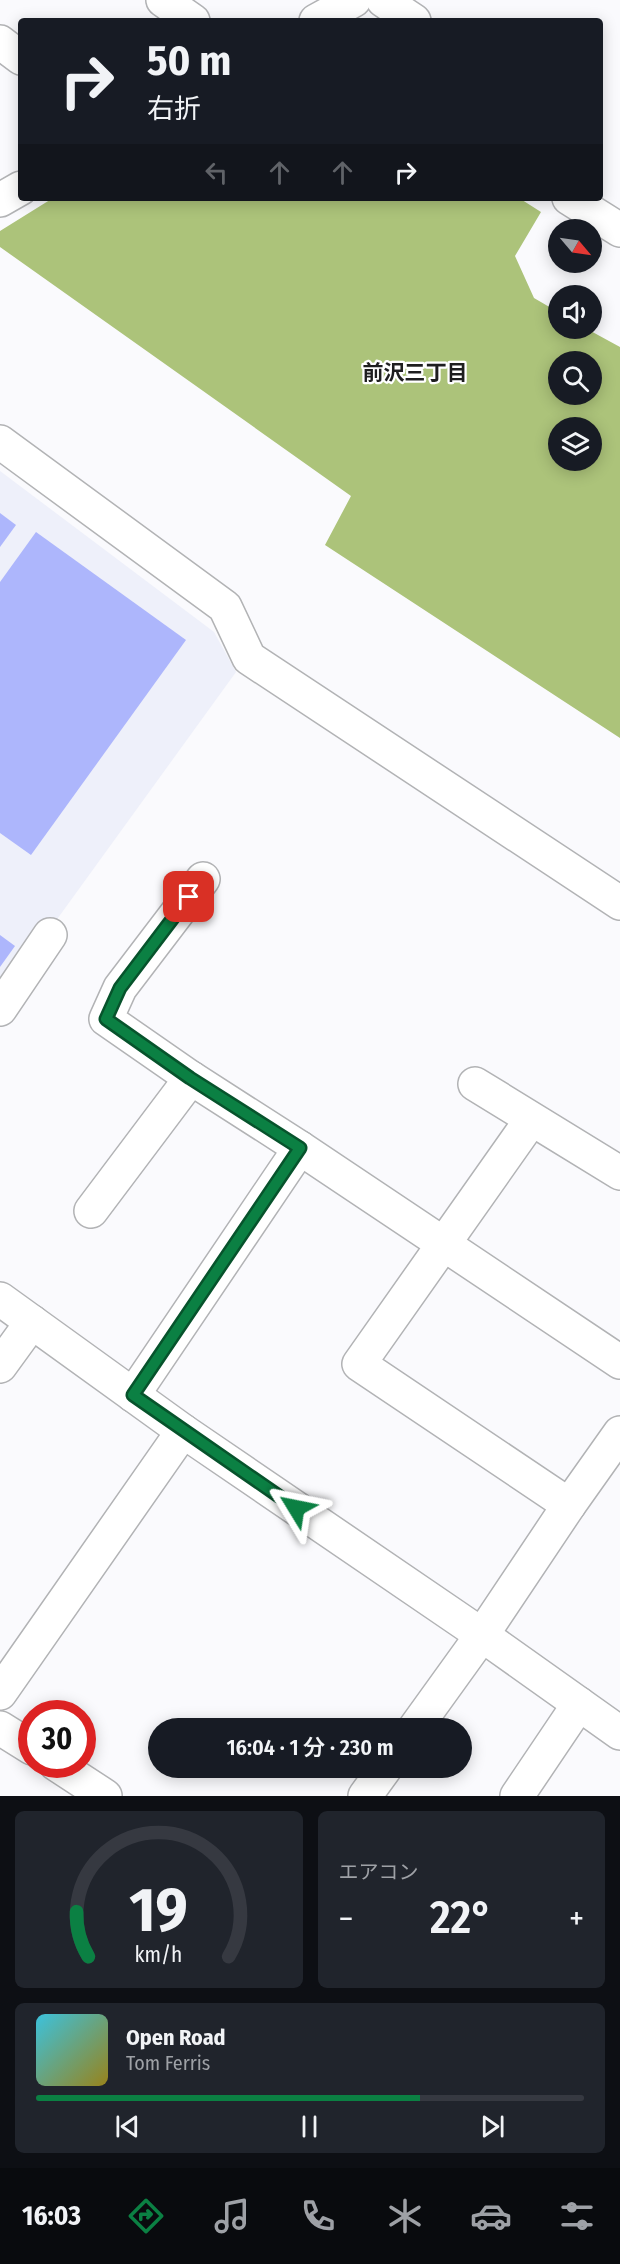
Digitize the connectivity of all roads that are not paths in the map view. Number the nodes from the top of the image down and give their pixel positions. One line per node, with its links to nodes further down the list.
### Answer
1 (163, 0): 4 (street)
2 (383, 0): 6 (street)
3 (347, 1): 5 (street)
4 (189, 18)
5 (321, 18)
6 (410, 18)
7 (0, 42): 8 (street)
8 (18, 56)
9 (18, 190): 10 (street)
10 (0, 200)
11 (574, 201): 12 (street)
12 (620, 230)
13 (0, 442): 15 (street)
14 (202, 879): 18 (street)
15 (620, 903)
16 (50, 936): 17 (street)
17 (0, 1008)
18 (190, 1078): 21 (street); 23 (street)
19 (475, 1084): 20 (street)
20 (531, 1120): 22 (street); 24 (street)
21 (300, 1148): 24 (street); 29 (street)
22 (620, 1173)
23 (91, 1211)
24 (443, 1243): 27 (street); 32 (street)
25 (0, 1299): 26 (street)
26 (32, 1322): 28 (street); 29 (street)
27 (620, 1362)
28 (0, 1366)
29 (133, 1395): 30 (street)
30 (183, 1431): 33 (street); 34 (street)
31 (620, 1433): 32 (street)
32 (569, 1505): 33 (street)
33 (482, 1635): 35 (street); 36 (street)
34 (0, 1693)
35 (579, 1704): 38 (street); 44 (street)
36 (422, 1718)
37 (0, 1728): 39 (street)
38 (620, 1733)
39 (18, 1739)
40 (77, 1778): 42 (street)
41 (378, 1778): 43 (street)
42 (105, 1796)
43 (365, 1796)
44 (516, 1796)

